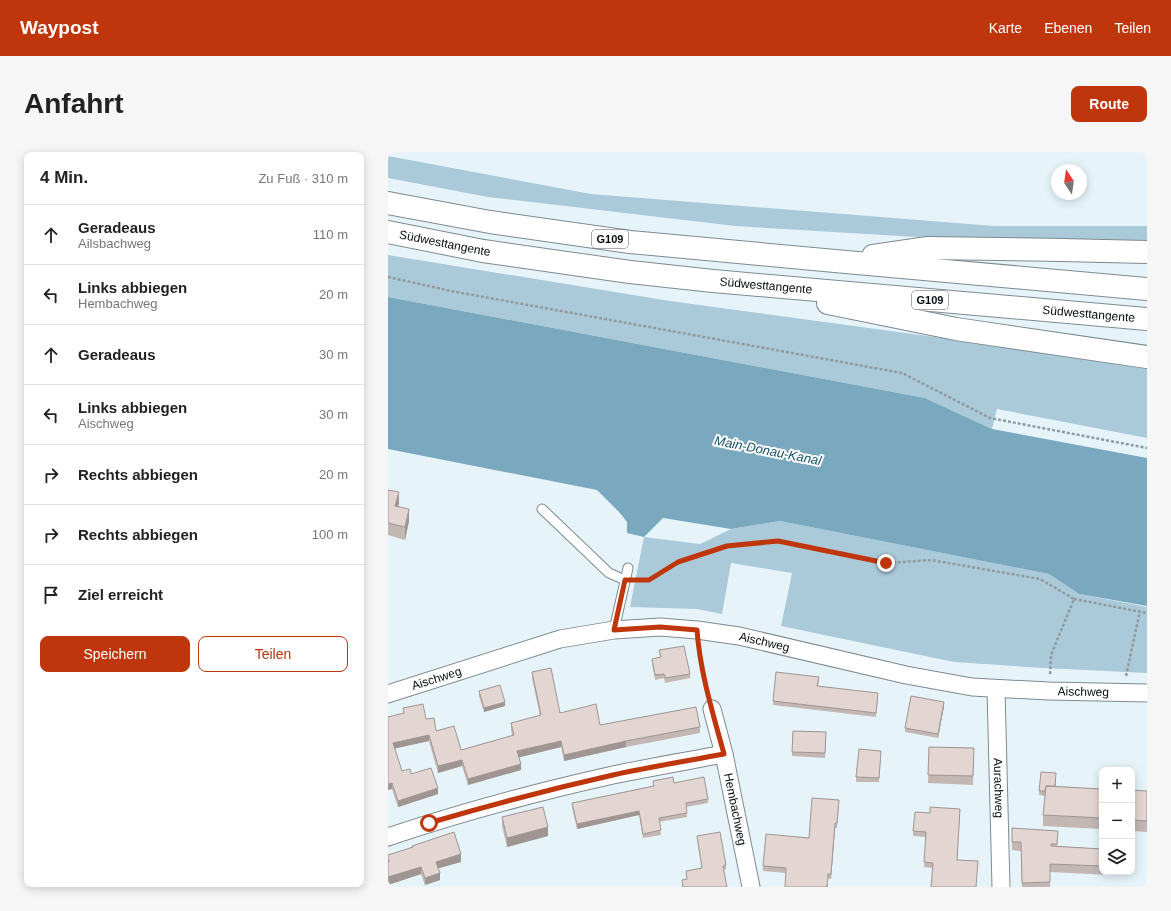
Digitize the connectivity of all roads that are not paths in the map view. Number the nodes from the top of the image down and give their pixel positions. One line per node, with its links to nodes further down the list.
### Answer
1 (388, 203): 4 (highway, G109)
2 (388, 232): 5 (highway, Südwesttangente / G109)
3 (1147, 252): 4 (highway)
4 (834, 262): 6 (highway, G109)
5 (713, 281): 7 (highway, Südwesttangente / G109); 8 (highway)
6 (1147, 289)
7 (1147, 319)
8 (1147, 357)
9 (542, 509): 11 (lane)
10 (628, 568): 11 (lane)
11 (625, 580): 12 (lane)
12 (614, 630): 13 (street, Aischweg); 15 (street, Aischweg)
13 (996, 688): 14 (street, Aischweg); 20 (street, Aurachweg)
14 (1147, 693)
15 (388, 694)
16 (712, 709): 17 (street, Hembachweg)
17 (724, 754): 18 (street); 19 (street, Hembachweg)
18 (388, 837)
19 (751, 887)
20 (1001, 887)

